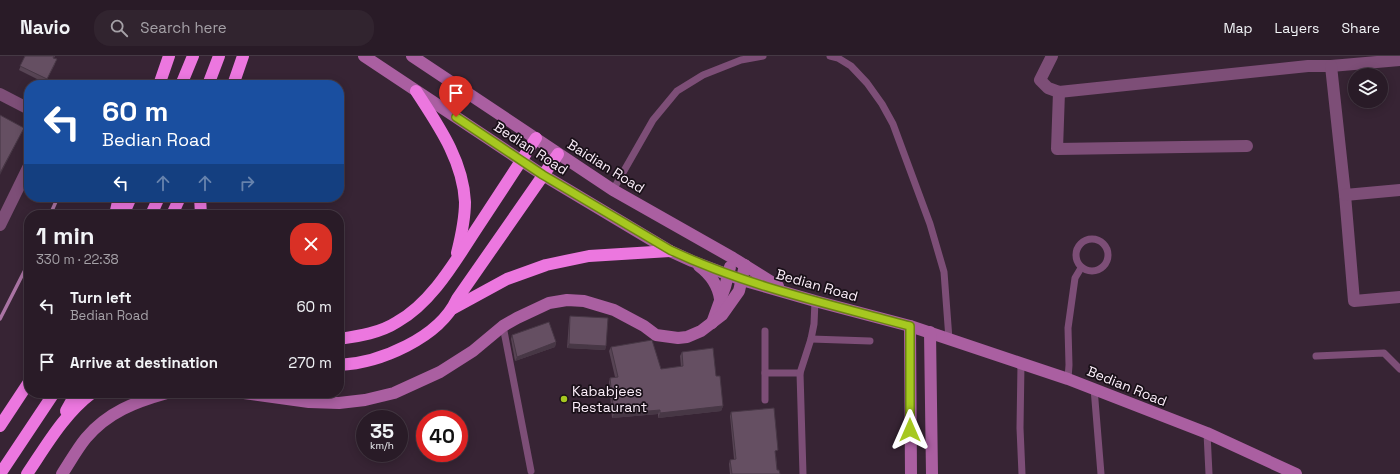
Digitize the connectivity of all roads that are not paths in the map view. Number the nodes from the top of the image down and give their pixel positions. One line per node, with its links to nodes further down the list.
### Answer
1 (169, 56): 13 (highway)
2 (193, 56): 14 (highway)
3 (219, 56): 15 (highway)
4 (243, 56): 16 (highway)
5 (364, 56): 17 (main road, Bedian Road)
6 (412, 56): 21 (main road, Baidian Road)
7 (763, 56): 27 (lane)
8 (830, 56): 51 (lane)
9 (1052, 56): 18 (street)
10 (1400, 60): 12 (street)
11 (1307, 61): 12 (street); 18 (street)
12 (1330, 66): 29 (street)
13 (162, 80)
14 (183, 80)
15 (210, 80)
16 (235, 80)
17 (416, 91): 24 (main road, Bedian Road); 33 (highway)
18 (1059, 92): 22 (street)
19 (0, 94): 20 (street)
20 (24, 106)
21 (536, 138): 23 (main road, Baidian Road); 24 (highway)
22 (1247, 146)
23 (558, 154): 25 (highway); 27 (main road, Baidian Road)
24 (521, 160): 25 (main road, Bedian Road); 33 (highway)
25 (543, 175): 31 (main road, Bedian Road); 43 (highway)
26 (24, 176): 30 (street)
27 (613, 190): 32 (main road, Baidian Road)
28 (1400, 190): 29 (street)
29 (1345, 195): 40 (street)
30 (0, 225)
31 (670, 250): 34 (main road, Bedian Road); 43 (highway)
32 (733, 258): 35 (main road, Baidian Road); 37 (main road)
33 (456, 260): 49 (highway)
34 (692, 261): 37 (main road, Bedian Road); 41 (main road)
35 (746, 265): 38 (main road); 39 (main road, Baidian Road)
36 (1081, 268): 36 (lane); 59 (lane)
37 (728, 275): 38 (main road, Bedian Road); 41 (main road)
38 (742, 280): 39 (main road, Bedian Road); 44 (main road)
39 (789, 293): 42 (main road, Bedian Road)
40 (1400, 297)
41 (720, 299): 44 (main road)
42 (815, 301): 46 (main road, Bedian Road); 50 (lane)
43 (452, 309): 54 (highway)
44 (712, 323): 45 (main road)
45 (503, 326): 66 (main road); 71 (lane)
46 (910, 326): 48 (main road, Bedian Road); 76 (main road)
47 (765, 331): 57 (lane)
48 (930, 332): 51 (main road, Bedian Road); 77 (main road)
49 (344, 338)
50 (811, 339): 52 (lane); 58 (lane)
51 (949, 339): 55 (main road, Bedian Road)
52 (870, 341)
53 (1316, 356): 56 (lane)
54 (344, 364)
55 (1021, 364): 59 (main road, Bedian Road); 78 (lane)
56 (1400, 369)
57 (765, 373): 58 (lane); 67 (lane)
58 (800, 373): 75 (lane)
59 (1068, 378): 60 (main road, Bedian Road)
60 (1094, 388): 70 (main road, Bedian Road); 79 (lane)
61 (24, 390): 68 (highway)
62 (51, 398): 72 (highway)
63 (73, 398): 69 (highway)
64 (85, 398): 69 (highway)
65 (150, 398): 74 (main road)
66 (276, 398)
67 (765, 400)
68 (0, 426)
69 (55, 432): 73 (highway)
70 (1207, 433): 80 (lane); 81 (main road, Bedian Road)
71 (531, 471)
72 (0, 474)
73 (27, 474)
74 (62, 474)
75 (803, 474)
76 (910, 474)
77 (932, 474)
78 (1022, 474)
79 (1101, 474)
80 (1209, 474)
81 (1296, 474)

